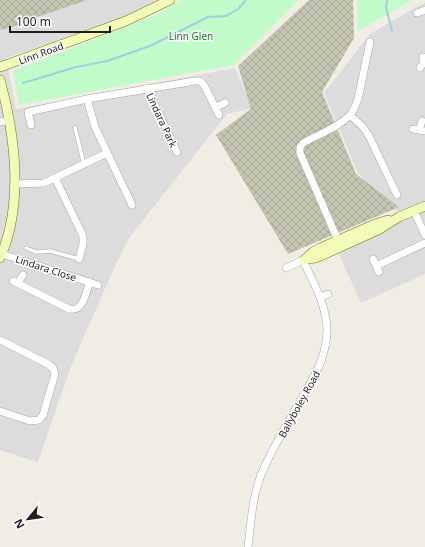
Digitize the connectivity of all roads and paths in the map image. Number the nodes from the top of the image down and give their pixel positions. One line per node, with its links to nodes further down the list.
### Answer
1 (166, 1): 5 (street, Linn Road)
2 (425, 10): 3 (street)
3 (417, 13)
4 (370, 42): 12 (street)
5 (0, 67)
6 (0, 80): 14 (street)
7 (147, 88): 8 (street, Lindara Park); 10 (street, Lindara Park); 18 (street, Lindara Park)
8 (87, 99): 15 (street, Lindara Park); 19 (street)
9 (225, 103): 10 (street)
10 (216, 108): 11 (street, Lindara Park)
11 (219, 115)
12 (350, 115): 23 (street); 29 (street)
13 (422, 120): 17 (street)
14 (4, 121): 22 (street)
15 (31, 125)
16 (75, 128): 20 (lane)
17 (419, 130)
18 (176, 152)
19 (107, 153): 20 (street); 24 (street)
20 (84, 164): 21 (street)
21 (55, 178): 22 (street); 32 (street)
22 (14, 184): 31 (street)
23 (397, 195)
24 (132, 205)
25 (425, 206): 26 (street)
26 (414, 211): 27 (street); 29 (street)
27 (425, 235)
28 (425, 243): 34 (street)
29 (339, 244): 33 (street)
30 (26, 248): 32 (lane)
31 (1, 256): 37 (street, Lindara Close)
32 (79, 259)
33 (305, 259): 35 (street); 40 (street, Ballyboley Road)
34 (376, 265)
35 (286, 268)
36 (23, 275): 37 (street, Lindara Close)
37 (90, 282): 38 (street, Lindara Close)
38 (98, 285)
39 (328, 294): 40 (street)
40 (320, 297): 43 (street, Ballyboley Road)
41 (0, 340): 42 (street)
42 (0, 411)
43 (248, 547)

